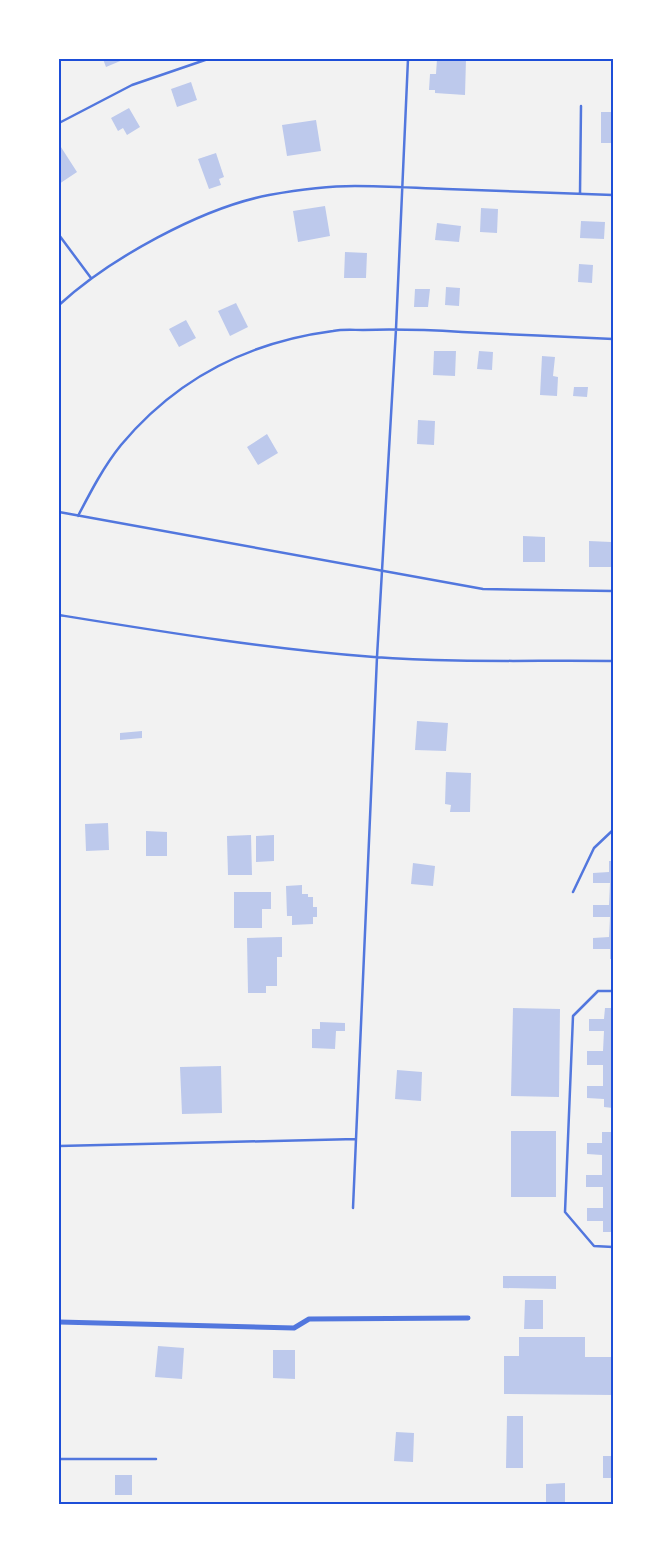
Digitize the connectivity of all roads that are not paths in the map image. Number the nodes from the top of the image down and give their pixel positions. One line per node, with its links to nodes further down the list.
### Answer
1 (208, 59): 4 (lane)
2 (408, 59): 5 (lane)
3 (581, 106): 6 (lane)
4 (59, 122)
5 (402, 187): 6 (lane); 9 (lane); 11 (lane)
6 (580, 193): 7 (lane)
7 (613, 194)
8 (59, 235): 9 (lane)
9 (91, 278): 10 (lane)
10 (59, 305)
11 (396, 329): 12 (lane); 14 (lane); 15 (lane)
12 (613, 339)
13 (59, 512): 14 (lane)
14 (78, 516): 15 (lane)
15 (383, 570): 16 (lane); 18 (lane)
16 (613, 591)
17 (59, 615): 18 (lane)
18 (377, 658): 19 (lane); 23 (lane)
19 (613, 661)
20 (613, 830): 21 (lane)
21 (573, 892)
22 (613, 991): 26 (lane)
23 (356, 1139): 24 (lane); 25 (lane)
24 (59, 1146)
25 (353, 1208)
26 (613, 1247)
27 (468, 1318): 28 (street)
28 (59, 1322)
29 (59, 1459): 30 (lane)
30 (156, 1459)

